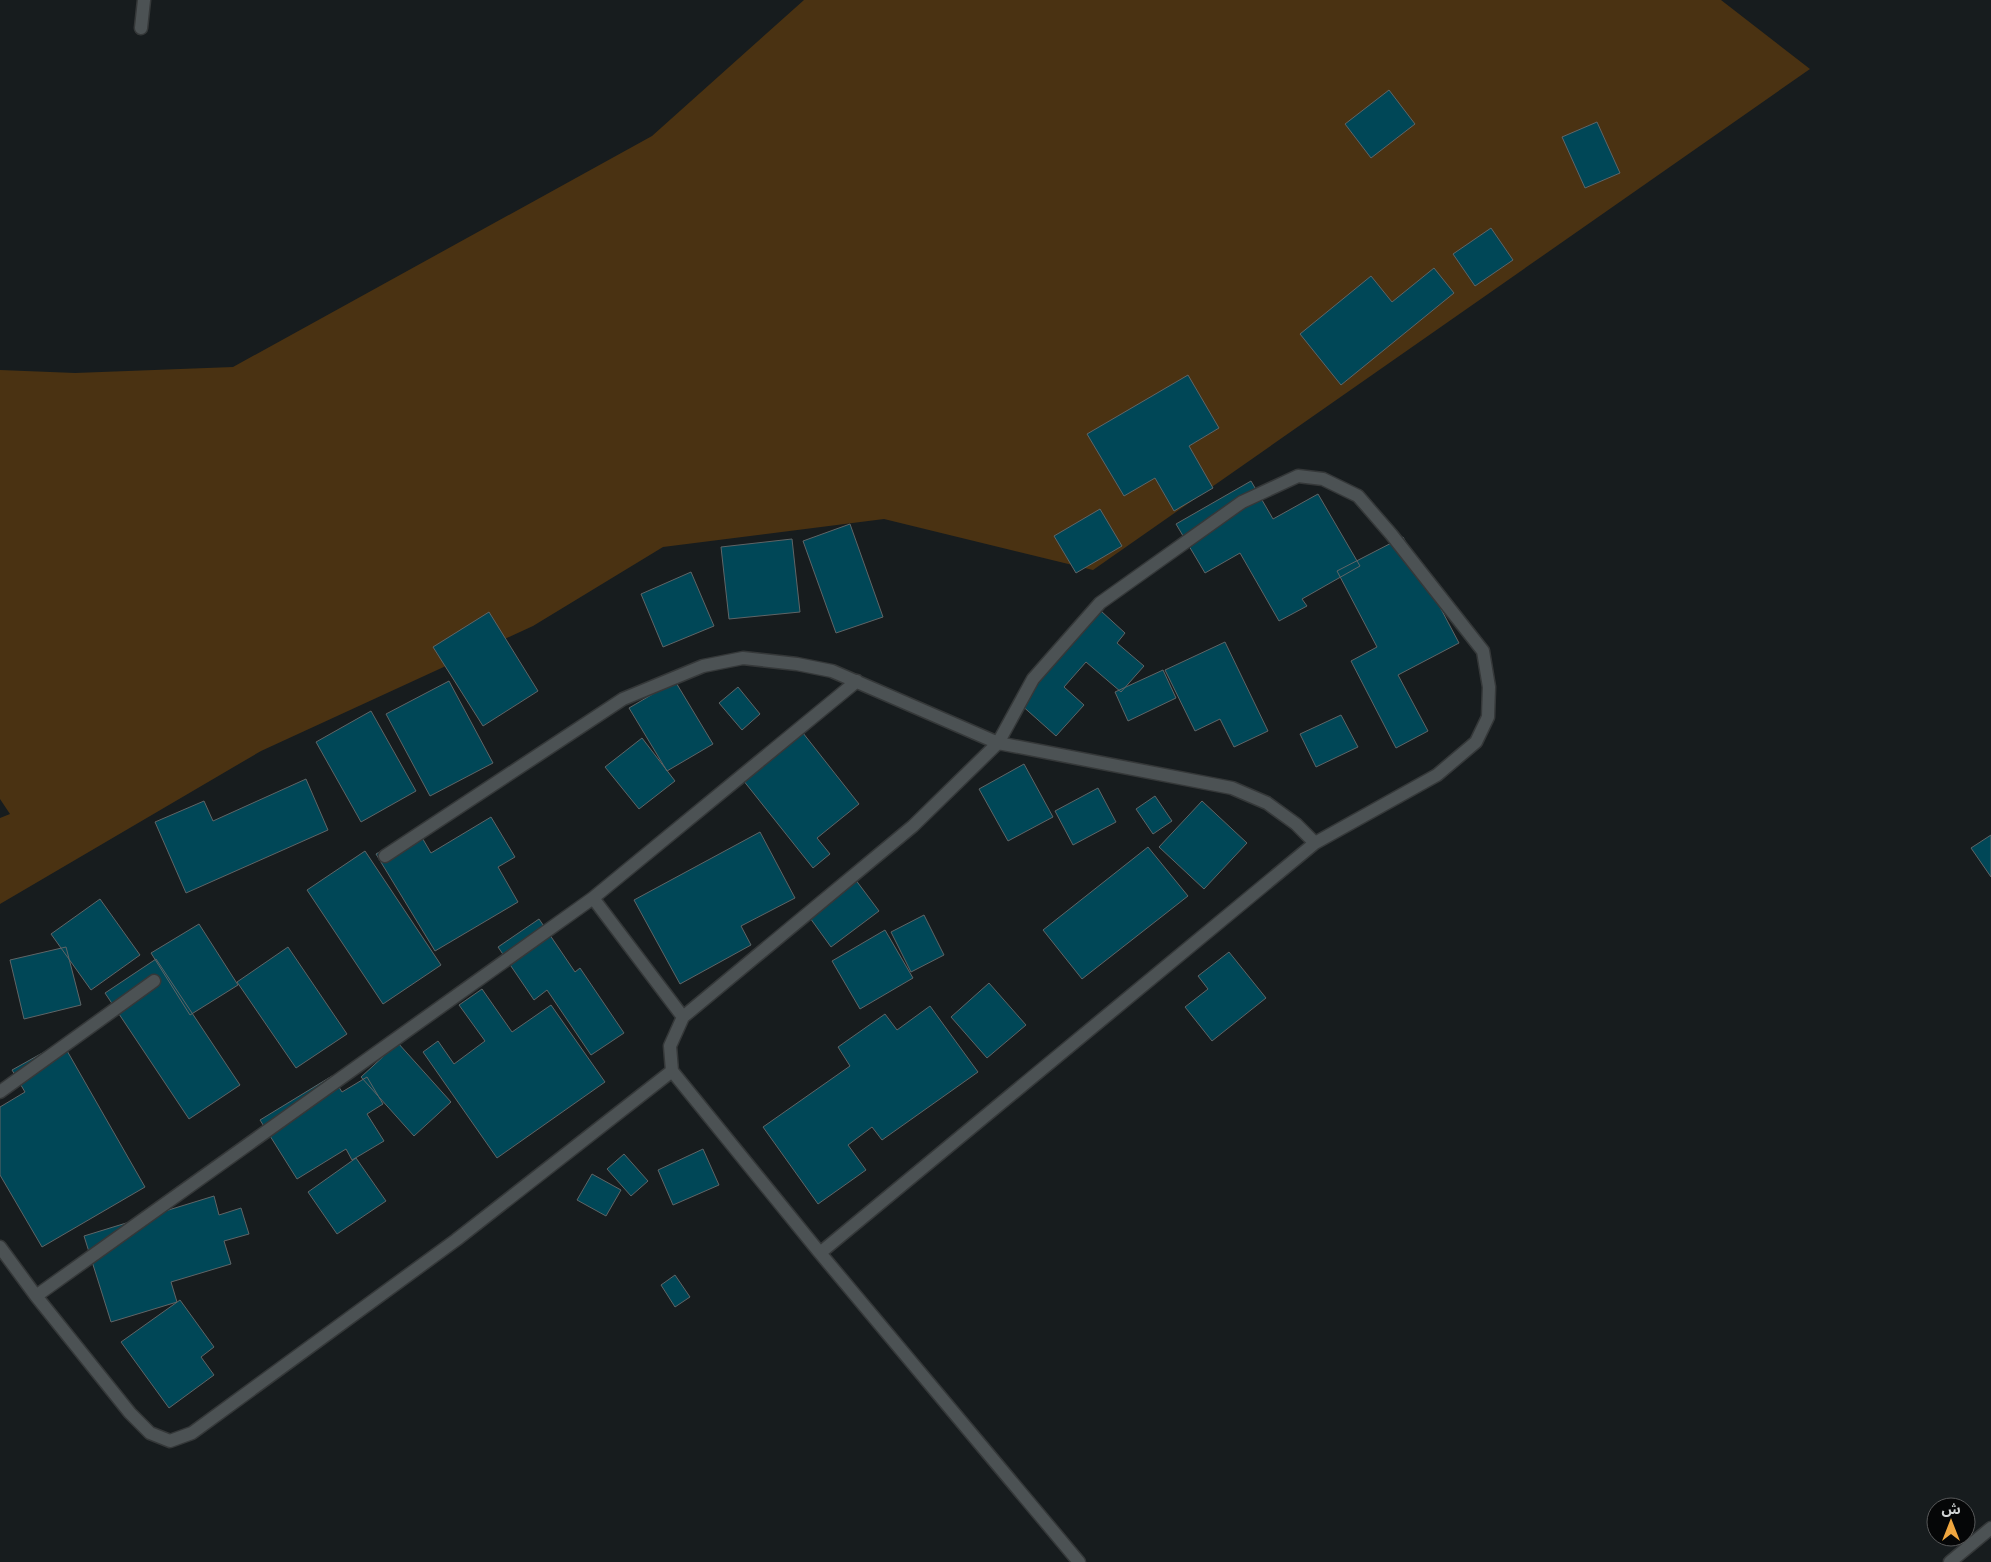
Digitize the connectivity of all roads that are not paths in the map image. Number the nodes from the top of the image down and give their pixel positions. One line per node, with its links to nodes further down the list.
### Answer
1 (144, 0): 2 (street)
2 (141, 28)
3 (857, 681): 4 (street); 6 (street); 7 (street)
4 (998, 743): 5 (street); 5 (street); 9 (street)
5 (1315, 843): 13 (street)
6 (385, 856)
7 (593, 898): 9 (street); 14 (street)
8 (154, 981): 11 (street)
9 (683, 1017): 10 (street)
10 (672, 1071): 13 (street); 14 (street)
11 (0, 1092)
12 (0, 1247): 14 (street)
13 (820, 1253): 16 (street)
14 (36, 1296)
15 (1991, 1528): 17 (street)
16 (1079, 1562)
17 (1950, 1562)

